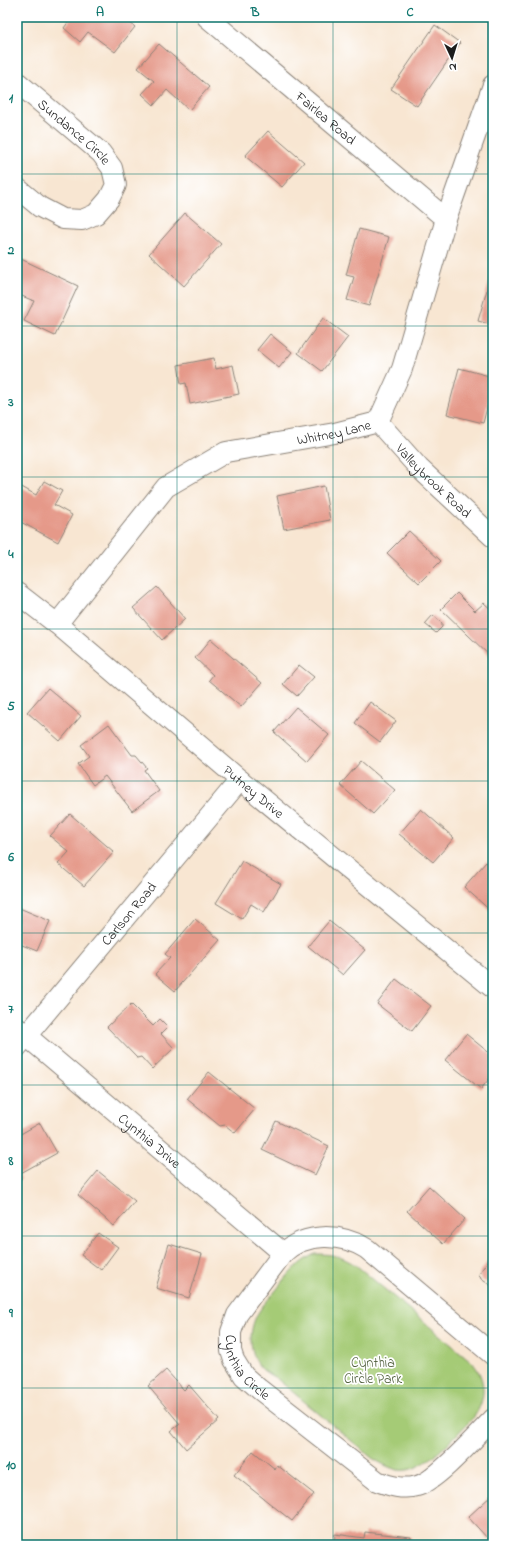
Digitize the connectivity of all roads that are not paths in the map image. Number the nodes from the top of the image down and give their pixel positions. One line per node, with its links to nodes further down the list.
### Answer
1 (207, 17): 5 (street, Fairlea Road)
2 (17, 82): 4 (street, Sundance Circle)
3 (493, 85): 5 (street, Whitney Lane)
4 (17, 188)
5 (446, 220): 6 (street, Whitney Lane)
6 (378, 422): 7 (street, Valleybrook Road); 9 (street, Whitney Lane)
7 (493, 537)
8 (17, 592): 9 (street, Putney Drive)
9 (56, 624): 10 (street, Putney Drive)
10 (240, 780): 11 (street, Putney Drive); 12 (street, Carlson Road)
11 (493, 988)
12 (20, 1037): 13 (street, Cynthia Drive)
13 (283, 1254): 14 (street, Cynthia Circle); 15 (street, Cynthia Circle)
14 (493, 1355)
15 (493, 1419)

